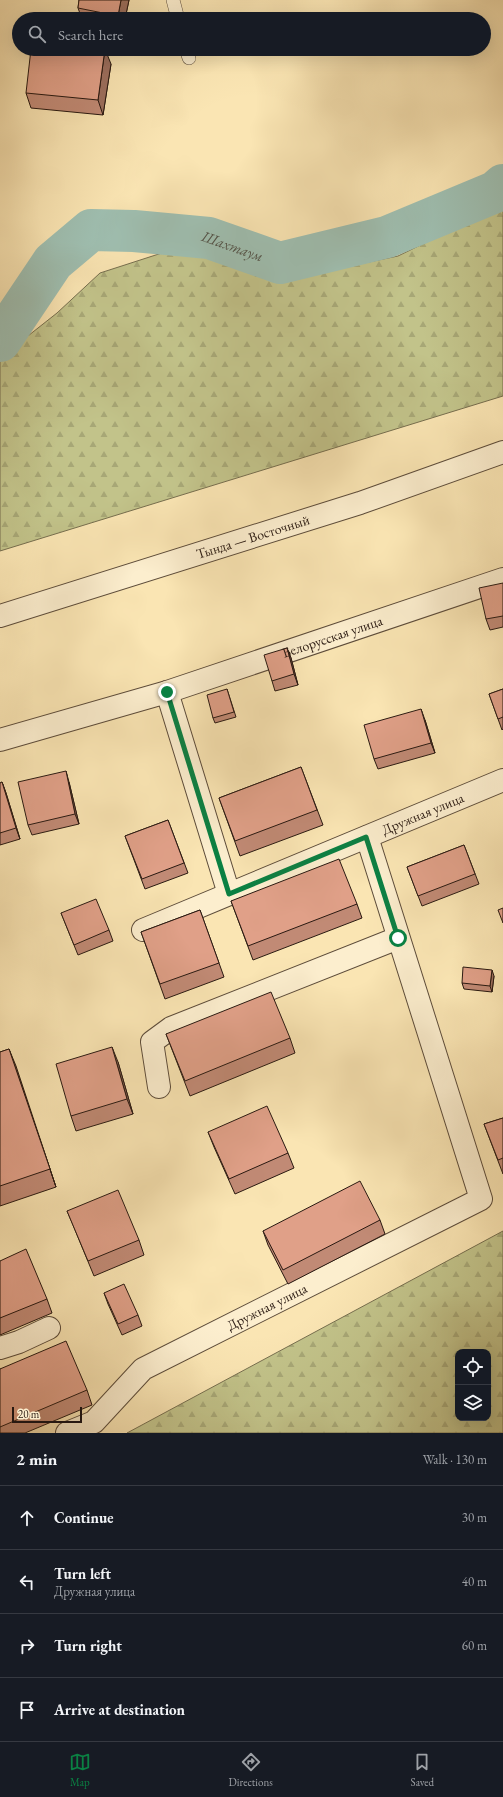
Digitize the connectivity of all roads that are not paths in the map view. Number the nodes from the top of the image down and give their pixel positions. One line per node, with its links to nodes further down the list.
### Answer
1 (173, 0): 2 (lane)
2 (176, 12)
3 (503, 452): 5 (street, Тында — Восточный)
4 (503, 579): 6 (street, Белорусская улица)
5 (0, 616)
6 (167, 692): 7 (street, Белорусская улица); 10 (street)
7 (0, 740)
8 (503, 780): 9 (street, Дружная улица)
9 (366, 837): 10 (street, Дружная улица); 12 (street)
10 (229, 894): 11 (street, Дружная улица)
11 (143, 930)
12 (398, 938): 13 (street); 16 (street, Дружная улица)
13 (159, 1088)
14 (49, 1328): 15 (street)
15 (0, 1348)
16 (67, 1433)

